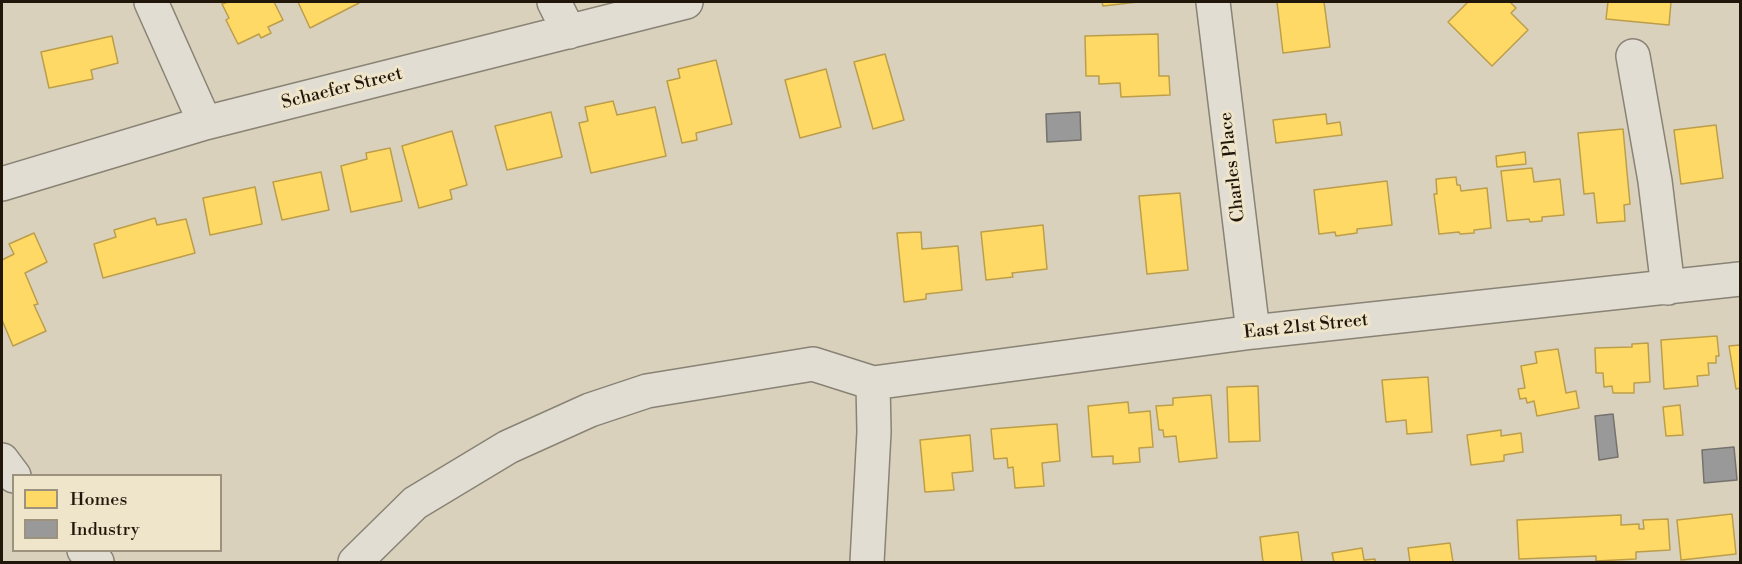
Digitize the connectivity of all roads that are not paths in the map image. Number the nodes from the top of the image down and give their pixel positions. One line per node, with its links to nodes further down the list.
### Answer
1 (151, 2): 7 (street)
2 (554, 2): 5 (street)
3 (686, 2): 5 (street, Schaefer Street)
4 (1213, 2): 11 (street, Charles Place)
5 (568, 32): 7 (street, Schaefer Street)
6 (1633, 56): 10 (street)
7 (205, 123): 8 (street, Schaefer Street)
8 (2, 184)
9 (1740, 279): 10 (street, East 21st Street)
10 (1668, 288): 11 (street, East 21st Street)
11 (1253, 332): 12 (street, East 21st Street)
12 (873, 383): 15 (street); 16 (street)
13 (2, 460): 14 (street)
14 (12, 474)
15 (355, 562)
16 (867, 562)

